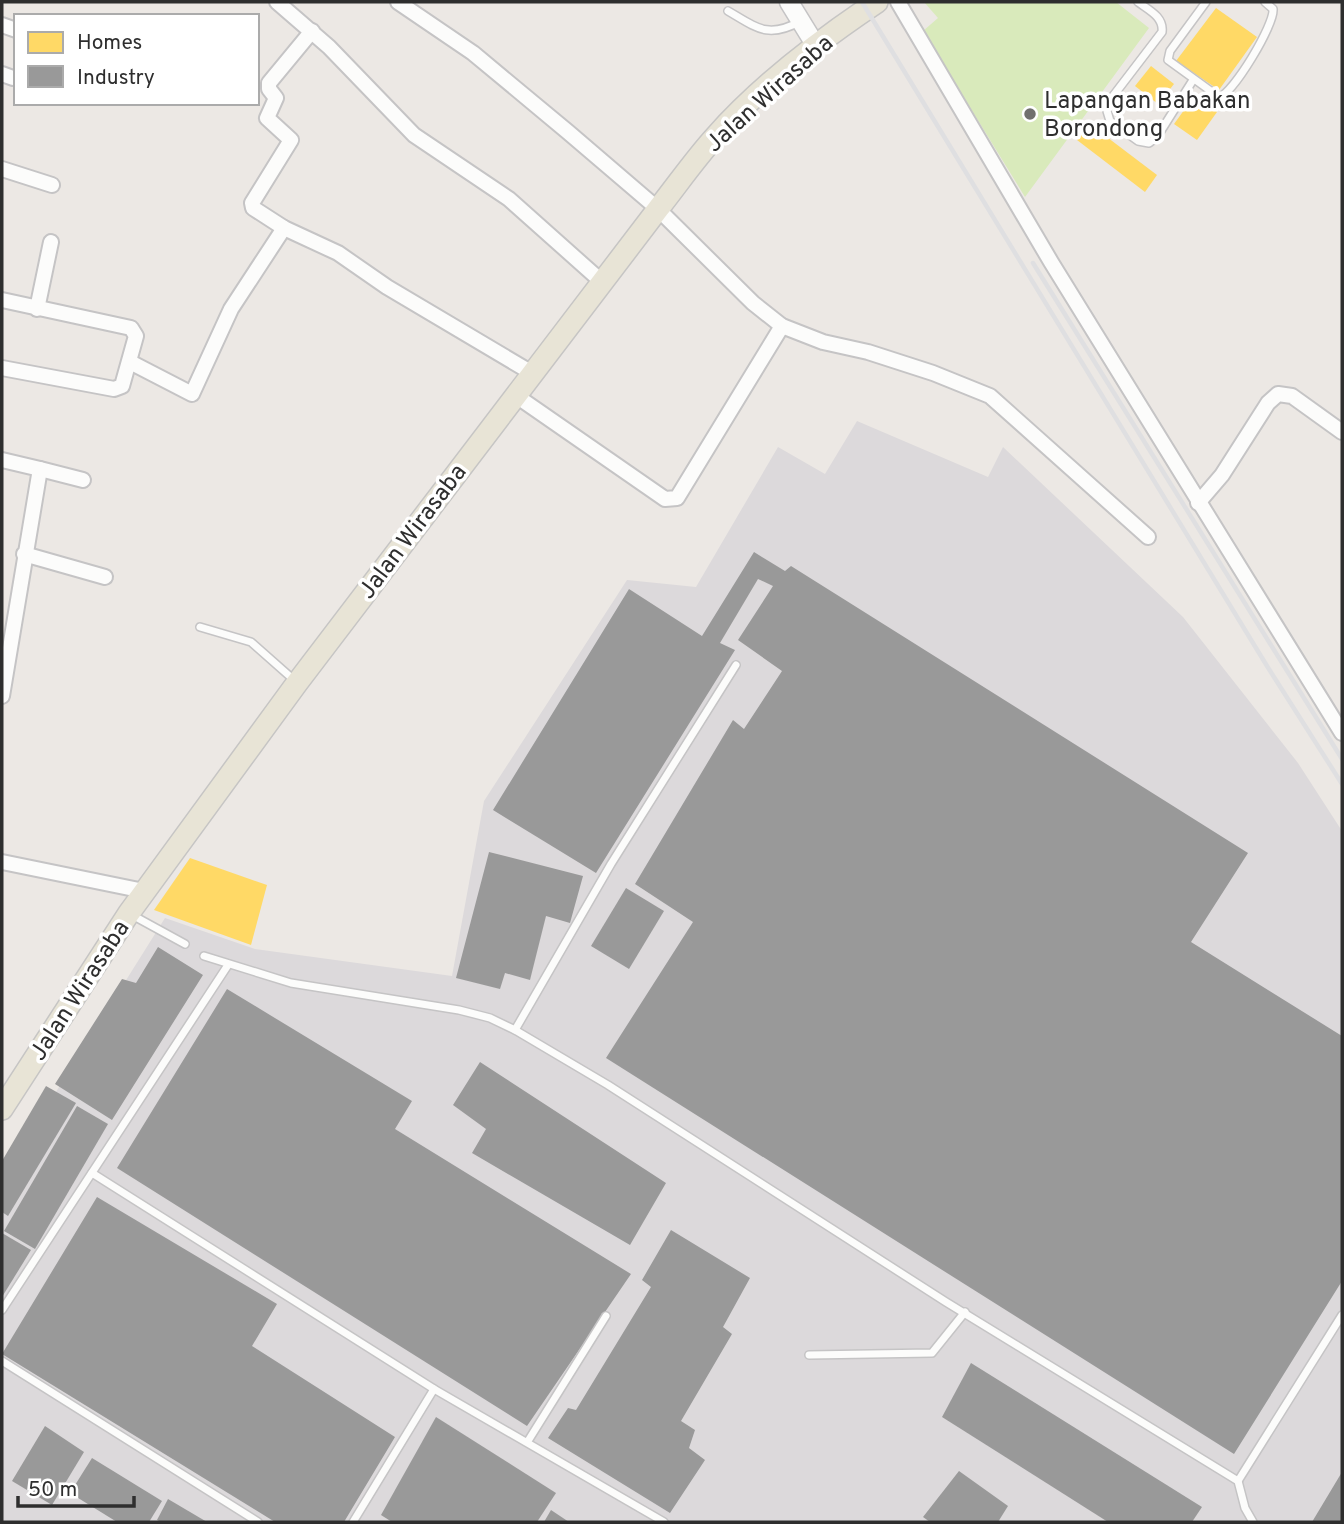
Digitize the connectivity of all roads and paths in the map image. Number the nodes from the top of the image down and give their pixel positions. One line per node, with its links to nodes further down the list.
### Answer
1 (277, 2): 11 (street)
2 (398, 2): 16 (street)
3 (789, 2): 10 (street)
4 (877, 2): 12 (main road, Jalan Wirasaba)
5 (898, 2): 31 (street)
6 (1138, 2): 13 (lane)
7 (1206, 2): 13 (lane)
8 (1265, 2): 13 (lane)
9 (728, 11): 10 (lane)
10 (801, 20): 12 (street)
11 (312, 31): 17 (street); 19 (street)
12 (816, 46): 16 (main road, Jalan Wirasaba)
13 (1193, 80)
14 (2, 169): 15 (street)
15 (52, 185)
16 (658, 209): 19 (main road, Jalan Wirasaba); 22 (street)
17 (284, 228): 23 (street); 25 (street)
18 (51, 242): 21 (street)
19 (601, 281): 25 (main road, Jalan Wirasaba)
20 (2, 300): 21 (street)
21 (37, 309): 23 (street)
22 (782, 326): 26 (street); 32 (street)
23 (130, 362): 24 (street)
24 (2, 368)
25 (532, 373): 26 (main road, Jalan Wirasaba)
26 (515, 394): 37 (main road, Jalan Wirasaba)
27 (1342, 432): 31 (street)
28 (2, 460): 29 (street)
29 (40, 469): 30 (street); 33 (street)
30 (83, 480)
31 (1198, 503): 39 (street)
32 (1148, 537)
33 (24, 554): 34 (street); 38 (street)
34 (105, 577)
35 (200, 627): 37 (lane)
36 (736, 665): 46 (lane)
37 (297, 682): 41 (main road, Jalan Wirasaba)
38 (2, 696)
39 (1342, 733)
40 (2, 862): 41 (street)
41 (144, 891): 42 (main road, Jalan Wirasaba)
42 (129, 913): 43 (lane); 47 (main road, Jalan Wirasaba)
43 (185, 944)
44 (204, 956): 45 (lane)
45 (228, 965): 46 (lane); 48 (lane)
46 (515, 1030): 50 (lane)
47 (2, 1109)
48 (92, 1173): 49 (lane); 55 (lane)
49 (2, 1310)
50 (965, 1312): 53 (lane); 57 (lane)
51 (1342, 1315): 57 (lane)
52 (606, 1316): 56 (lane)
53 (809, 1355)
54 (2, 1361): 58 (lane)
55 (434, 1389): 56 (lane); 59 (lane)
56 (528, 1441): 60 (lane)
57 (1238, 1481): 61 (lane)
58 (258, 1522)
59 (353, 1522)
60 (664, 1522)
61 (1253, 1522)

